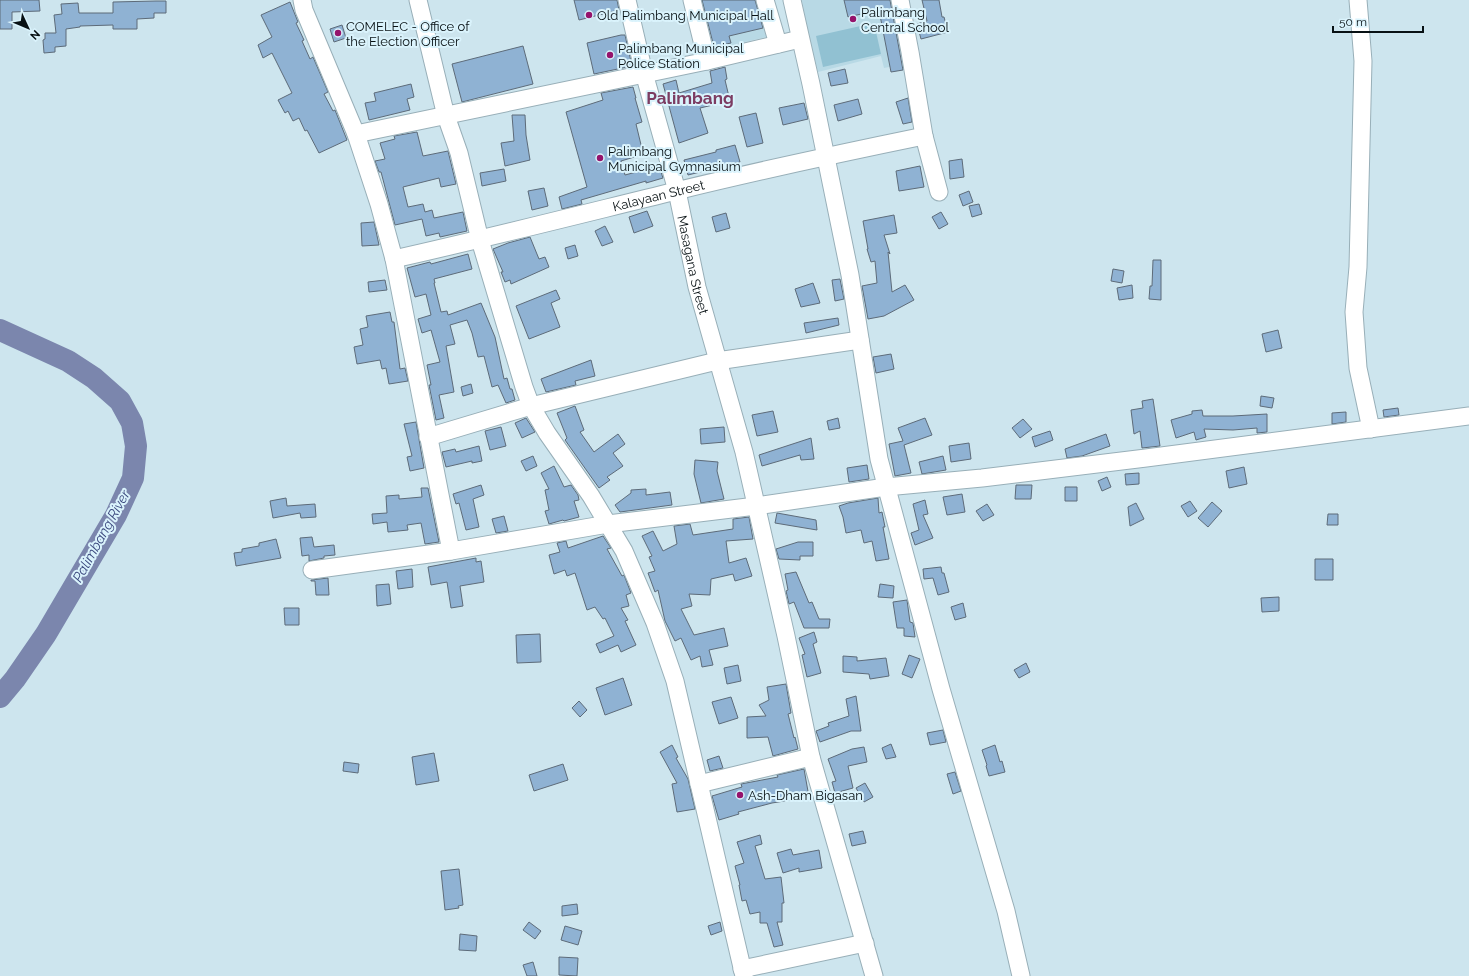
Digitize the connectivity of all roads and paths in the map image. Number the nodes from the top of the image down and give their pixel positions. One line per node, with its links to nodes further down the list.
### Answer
1 (302, 0): 14 (street)
2 (418, 0): 13 (street)
3 (627, 0): 12 (street, Masagana Street)
4 (692, 0): 11 (street)
5 (765, 0): 10 (street)
6 (792, 0): 9 (street)
7 (900, 0): 15 (street)
8 (1358, 0): 25 (street)
9 (800, 39): 10 (street); 16 (street)
10 (778, 44): 11 (street)
11 (707, 60): 12 (street)
12 (644, 74): 13 (street); 17 (street, Masagana Street)
13 (446, 116): 14 (street); 19 (street)
14 (356, 134): 20 (street)
15 (924, 136): 16 (street, Kalayaan Street); 18 (street)
16 (826, 156): 17 (street, Kalayaan Street); 21 (street)
17 (677, 191): 19 (street, Kalayaan Street); 22 (street, Masagana Street)
18 (939, 192)
19 (480, 240): 20 (street, Kalayaan Street); 23 (street)
20 (394, 259): 26 (street)
21 (860, 340): 22 (street); 27 (street)
22 (717, 361): 23 (street); 28 (street, Masagana Street)
23 (531, 406): 26 (street); 29 (street)
24 (1469, 416): 25 (street)
25 (1371, 429): 27 (street)
26 (428, 437): 30 (street)
27 (886, 488): 28 (street); 37 (street)
28 (756, 506): 29 (street); 32 (street, Masagana Street)
29 (608, 524): 30 (street); 33 (street)
30 (451, 551): 31 (street)
31 (312, 570)
32 (811, 757): 33 (street); 34 (street, Masagana Street)
33 (699, 784): 35 (street)
34 (865, 943): 35 (street); 36 (street, Masagana Street)
35 (743, 973)
36 (874, 976)
37 (1021, 976)

